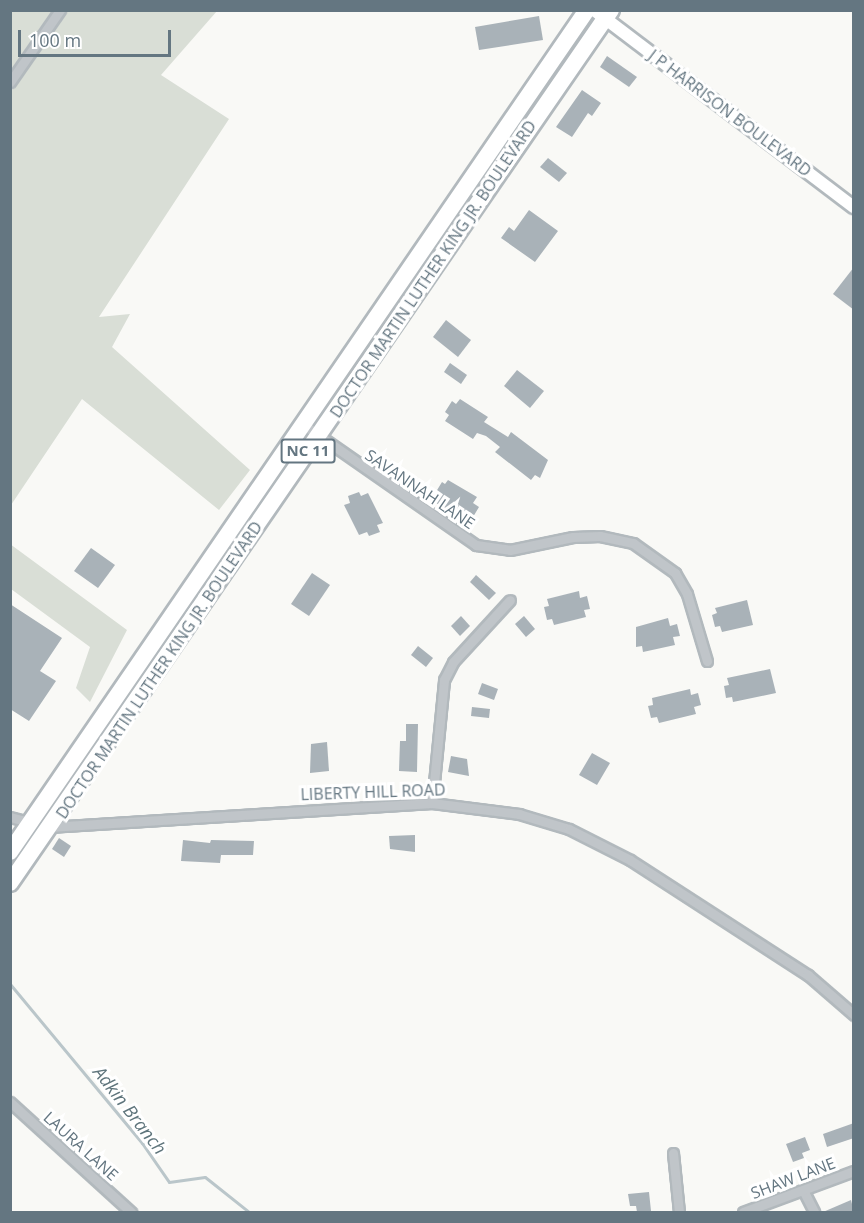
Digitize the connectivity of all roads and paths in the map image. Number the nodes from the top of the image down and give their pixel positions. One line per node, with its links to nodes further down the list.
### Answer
1 (60, 10): 4 (street)
2 (587, 10): 6 (highway, DOCTOR MARTIN LUTHER KING JR. BOULEVARD / NC 11)
3 (604, 13): 5 (street, J P HARRISON BOULEVARD); 7 (highway, DOCTOR MARTIN LUTHER KING JR. BOULEVARD / NC 11)
4 (10, 82)
5 (854, 207)
6 (304, 425): 7 (street, SAVANNAH LANE); 12 (highway, DOCTOR MARTIN LUTHER KING JR. BOULEVARD / NC 11)
7 (319, 435): 9 (street, SAVANNAH LANE); 13 (highway, DOCTOR MARTIN LUTHER KING JR. BOULEVARD / NC 11)
8 (510, 600): 10 (street)
9 (707, 661)
10 (432, 802): 13 (street, LIBERTY HILL ROAD); 16 (street, LIBERTY HILL ROAD)
11 (10, 817): 12 (street, LIBERTY HILL ROAD)
12 (31, 822): 13 (street, LIBERTY HILL ROAD); 14 (highway, DOCTOR MARTIN LUTHER KING JR. BOULEVARD / NC 11)
13 (51, 827): 15 (highway, DOCTOR MARTIN LUTHER KING JR. BOULEVARD / NC 11)
14 (10, 852)
15 (10, 883)
16 (854, 1015)
17 (10, 1101): 21 (street, LAURA LANE)
18 (673, 1153): 22 (street)
19 (854, 1171): 20 (street, SHAW LANE)
20 (803, 1190): 23 (street, SHAW LANE); 24 (street)
21 (131, 1212)
22 (679, 1212)
23 (743, 1212)
24 (814, 1212)

